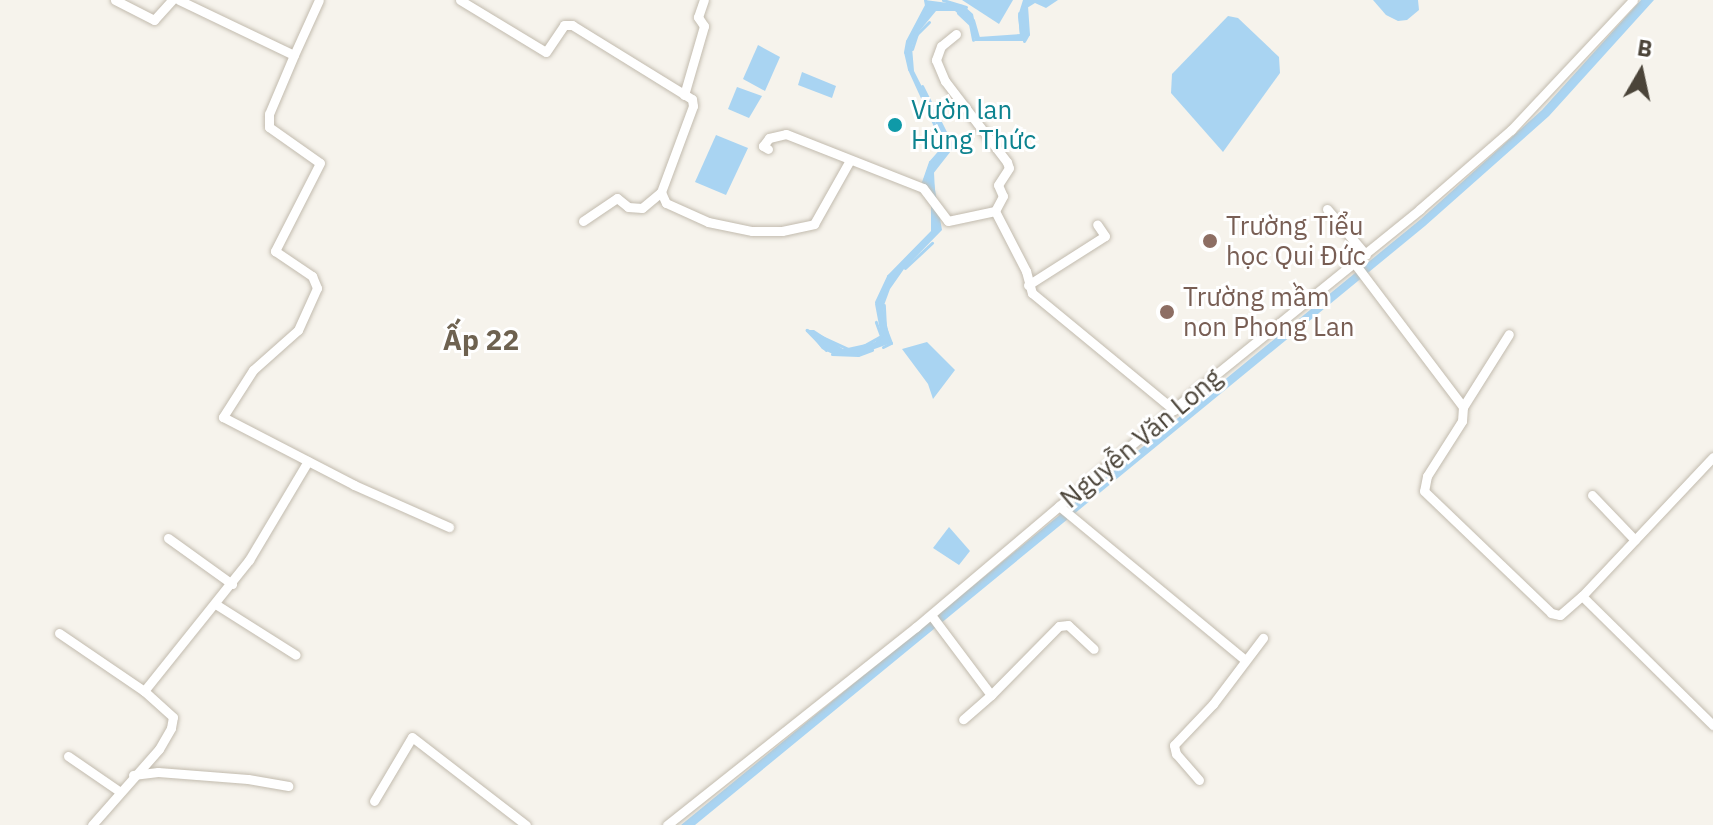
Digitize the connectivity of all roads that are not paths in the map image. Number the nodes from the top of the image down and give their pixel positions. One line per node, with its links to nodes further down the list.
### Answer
1 (115, 0): 2 (street)
2 (172, 0)
3 (179, 0): 9 (street)
4 (319, 0): 9 (street)
5 (460, 0): 10 (street)
6 (704, 0): 10 (street)
7 (1633, 0): 18 (street, Nguyễn Văn Long)
8 (956, 34): 15 (street)
9 (294, 55): 25 (street)
10 (684, 95): 13 (street)
11 (768, 149): 12 (street)
12 (849, 162): 13 (street); 15 (street)
13 (661, 192): 16 (street)
14 (1327, 209): 18 (street)
15 (995, 211): 20 (street)
16 (583, 221)
17 (1097, 224): 20 (street)
18 (1366, 255): 19 (street, Nguyễn Văn Long)
19 (1355, 264): 22 (street); 23 (street, Nguyễn Văn Long)
20 (1028, 285): 23 (street)
21 (1509, 334): 22 (street)
22 (1463, 407): 33 (street)
23 (1174, 410): 28 (street, Nguyễn Văn Long)
24 (1709, 460): 26 (street); 31 (street)
25 (308, 461): 29 (street); 32 (street)
26 (1713, 471)
27 (1592, 495): 31 (street)
28 (1059, 506): 35 (street, Nguyễn Văn Long); 40 (street)
29 (449, 527)
30 (168, 538): 32 (street)
31 (1635, 540): 33 (street)
32 (232, 584): 34 (street)
33 (1582, 596): 44 (street)
34 (217, 605): 39 (street); 41 (street)
35 (931, 615): 42 (street); 53 (street, Nguyễn Văn Long)
36 (59, 633): 41 (street)
37 (1263, 638): 40 (street)
38 (1094, 649): 42 (street)
39 (296, 655)
40 (1245, 660): 47 (street)
41 (144, 691): 46 (street)
42 (991, 695): 43 (street)
43 (963, 719)
44 (1713, 725)
45 (68, 756): 49 (street)
46 (133, 775): 48 (street); 49 (street)
47 (1199, 780)
48 (288, 786)
49 (119, 791): 51 (street)
50 (374, 801): 52 (street)
51 (92, 825)
52 (526, 825)
53 (667, 825)

